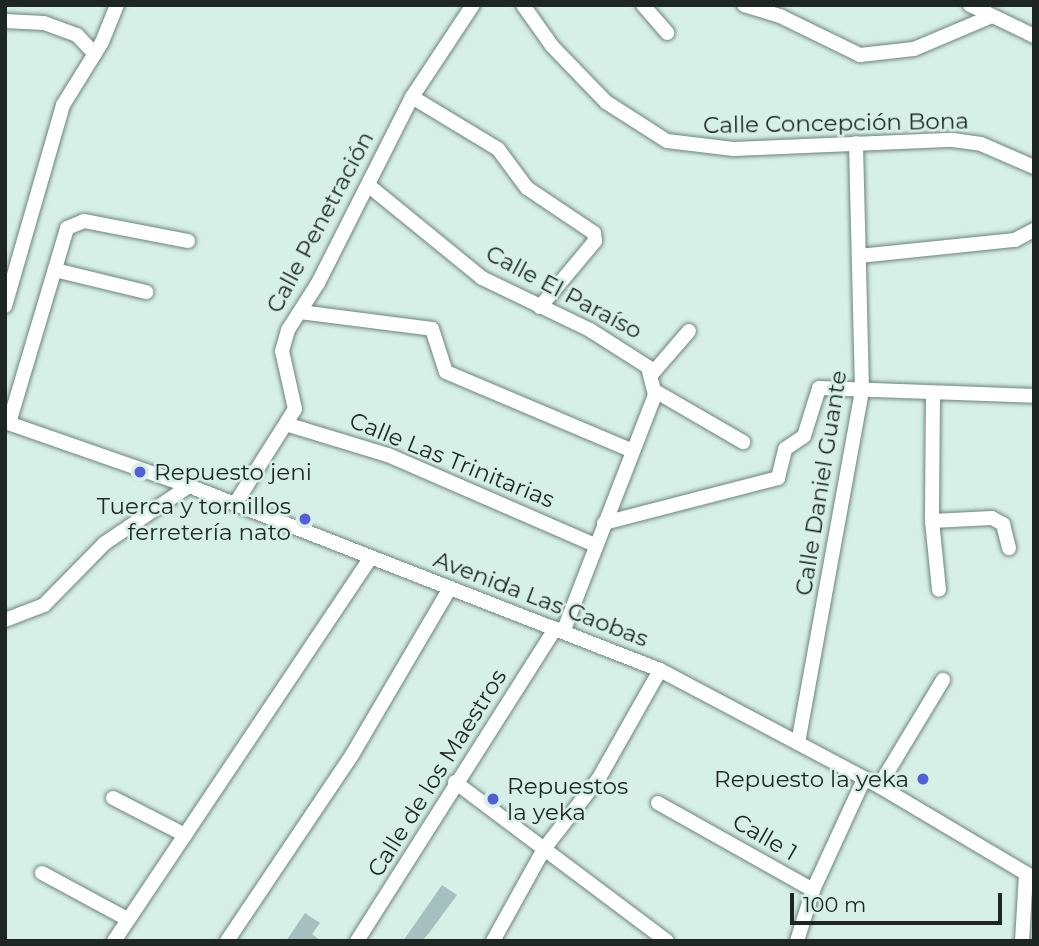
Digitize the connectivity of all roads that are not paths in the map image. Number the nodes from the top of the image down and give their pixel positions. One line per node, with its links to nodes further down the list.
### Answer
1 (117, 5): 10 (street)
2 (472, 5): 11 (street, Calle Penetración)
3 (523, 5): 12 (street, Calle Concepción Bona)
4 (643, 5): 8 (street)
5 (744, 5): 6 (street)
6 (981, 9): 9 (street)
7 (5, 21): 10 (street)
8 (667, 33)
9 (1034, 36)
10 (94, 54): 20 (street)
11 (412, 97): 14 (street, Calle Penetración); 21 (street)
12 (856, 143): 13 (street, Calle Concepción Bona); 17 (street, Calle Daniel Guante)
13 (1034, 167)
14 (368, 185): 21 (street, Calle El Paraíso); 22 (street, Calle Penetración)
15 (1034, 230): 17 (street)
16 (188, 241): 18 (street)
17 (859, 256): 25 (street, Calle Daniel Guante)
18 (55, 270): 19 (street); 29 (street)
19 (146, 292)
20 (5, 306)
21 (540, 307): 24 (street, Calle El Paraíso)
22 (300, 312): 30 (street, Calle Penetración); 32 (street)
23 (689, 331): 24 (street)
24 (651, 375): 26 (street)
25 (862, 390): 27 (street); 36 (street); 46 (street, Calle Daniel Guante)
26 (655, 391): 31 (street); 32 (street)
27 (933, 396): 28 (street); 35 (street)
28 (1034, 396)
29 (7, 422): 33 (street, Avenida Las Caobas)
30 (289, 425): 34 (street, Calle Penetración); 37 (street, Calle Las Trinitarias)
31 (743, 442)
32 (631, 450): 36 (street)
33 (189, 486): 34 (street, Avenida Las Caobas); 42 (street)
34 (235, 504): 39 (street, Avenida Las Caobas)
35 (932, 521): 38 (street); 41 (street)
36 (604, 523): 37 (street)
37 (595, 545): 43 (street)
38 (1009, 548)
39 (370, 557): 40 (street, Avenida Las Caobas); 52 (street)
40 (450, 588): 43 (street, Avenida Las Caobas); 59 (street)
41 (939, 590)
42 (5, 620)
43 (559, 631): 44 (street, Avenida Las Caobas); 48 (street, Calle de los Maestros)
44 (660, 670): 46 (street, Avenida Las Caobas); 53 (street)
45 (943, 680): 49 (street)
46 (797, 743): 47 (street, Avenida Las Caobas)
47 (864, 779): 49 (street, Avenida Las Caobas); 56 (street)
48 (455, 782): 53 (street); 60 (street, Calle de los Maestros)
49 (879, 786): 55 (street, Avenida Las Caobas)
50 (113, 798): 52 (street)
51 (658, 803): 56 (street, Calle 1)
52 (185, 835): 57 (street)
53 (544, 849): 61 (street); 62 (street)
54 (42, 873): 57 (street)
55 (1030, 876): 64 (street)
56 (813, 890): 63 (street)
57 (127, 919): 58 (street)
58 (114, 941)
59 (226, 941)
60 (357, 941)
61 (493, 941)
62 (667, 941)
63 (797, 941)
64 (1022, 941)

